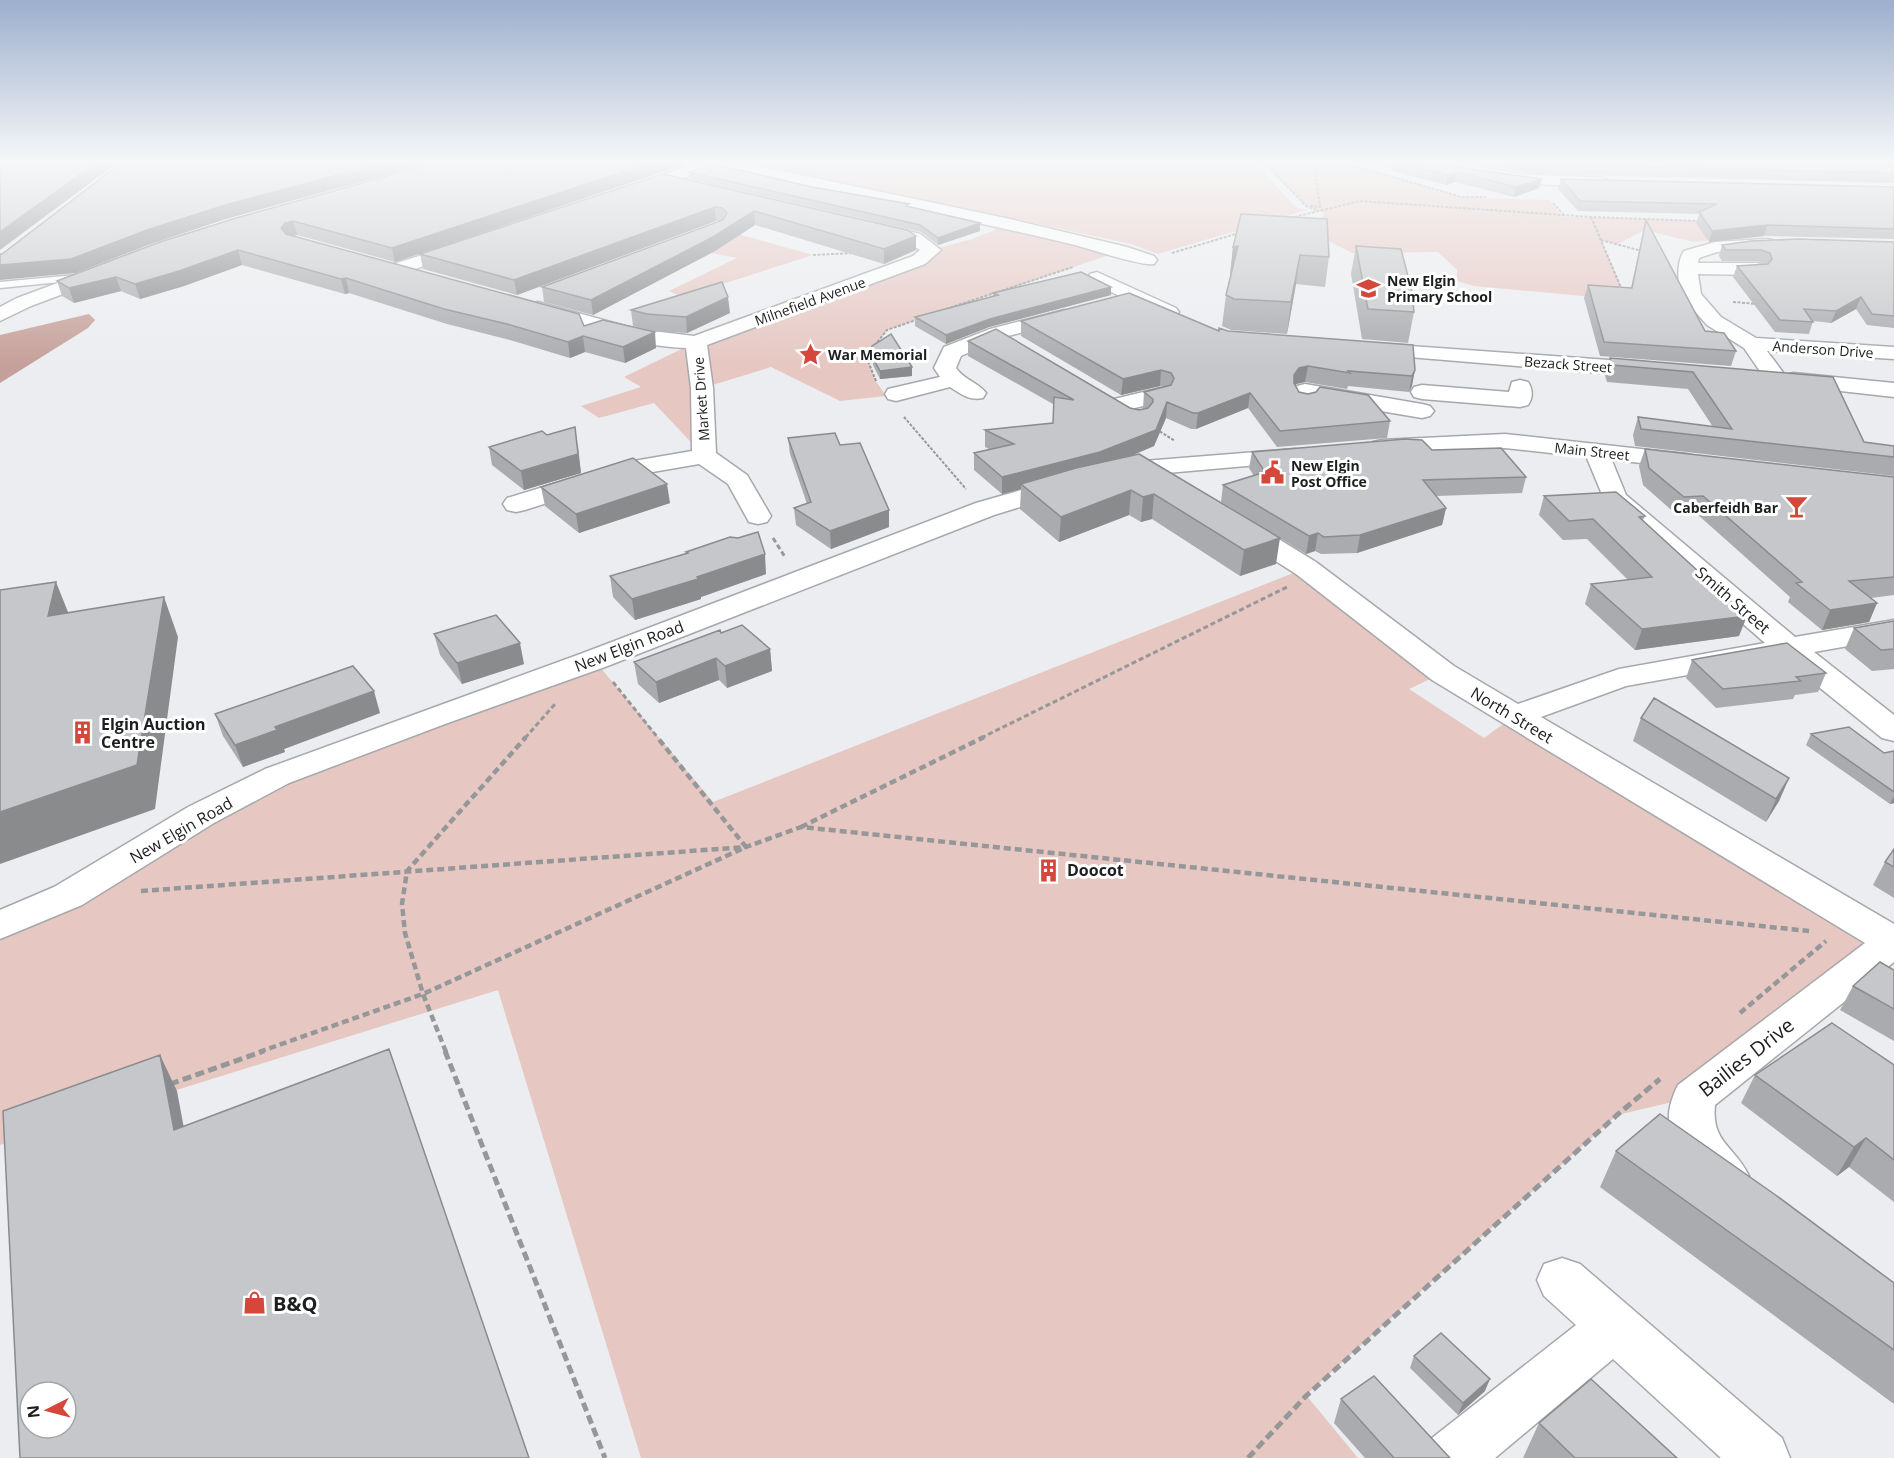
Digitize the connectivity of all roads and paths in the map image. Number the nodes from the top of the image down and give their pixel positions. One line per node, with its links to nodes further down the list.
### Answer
1 (884, 231): 29 (street, Milnefield Avenue)
2 (1039, 231): 8 (street)
3 (1245, 231): 8 (path)
4 (1597, 231): 5 (path)
5 (1601, 240): 10 (path); 20 (path)
6 (475, 243): 13 (street)
7 (1788, 244): 10 (street)
8 (1148, 260): 21 (street)
9 (375, 263): 13 (street)
10 (1688, 266): 14 (street); 30 (street, Anderson Drive)
11 (115, 267): 16 (street)
12 (34, 269): 15 (street)
13 (397, 269): 17 (street)
14 (1757, 269)
15 (0, 270)
16 (91, 277): 18 (lane); 26 (street)
17 (430, 278)
18 (0, 285)
19 (551, 290): 29 (street, Milnefield Avenue)
20 (1622, 290)
21 (1135, 297): 23 (street); 27 (street)
22 (1733, 302): 24 (path)
23 (1112, 303)
24 (1766, 305)
25 (1078, 312): 28 (street)
26 (0, 315)
27 (1186, 320)
28 (997, 333): 32 (street); 38 (street)
29 (696, 342): 53 (street, Market Drive)
30 (1751, 344): 33 (street, Anderson Drive); 37 (street, Anderson Drive)
31 (1353, 348): 34 (street, Bezack Street)
32 (1027, 351)
33 (1894, 353)
34 (1422, 354): 35 (street, Bezack Street); 46 (street)
35 (1672, 371)
36 (1753, 377): 37 (street)
37 (1776, 378): 45 (street)
38 (953, 380): 41 (street); 43 (street)
39 (1520, 387): 46 (street)
40 (1305, 388): 46 (street)
41 (975, 393)
42 (1098, 393): 47 (street)
43 (896, 394)
44 (1160, 395): 47 (street)
45 (1893, 401)
46 (1422, 402): 49 (street)
47 (1118, 405): 48 (street)
48 (1138, 417)
49 (1433, 442): 50 (street, Main Street); 51 (street, Main Street)
50 (1355, 450)
51 (1596, 451): 54 (street, Main Street); 63 (street, Smith Street)
52 (1322, 453): 55 (street, New Elgin Road)
53 (704, 456): 57 (street, Market Drive); 59 (street, Market Drive)
54 (1703, 463)
55 (1144, 468): 56 (street); 61 (street, New Elgin Road)
56 (1185, 493)
57 (516, 504)
58 (1215, 512): 60 (street, North Street)
59 (758, 516): 61 (path)
60 (1314, 574): 65 (street, North Street); 67 (path)
61 (800, 581): 64 (street, New Elgin Road)
62 (1894, 629): 63 (street)
63 (1787, 646): 65 (street); 66 (street, Smith Street)
64 (594, 660): 68 (path); 69 (path); 71 (street, New Elgin Road)
65 (1514, 716): 73 (street, North Street)
66 (1894, 731)
67 (801, 827): 68 (path); 72 (path)
68 (746, 847): 69 (path); 74 (path)
69 (407, 871): 70 (path); 74 (path)
70 (138, 891)
71 (0, 925)
72 (1811, 931)
73 (1894, 942): 75 (path); 78 (street, Bailies Drive)
74 (423, 994): 77 (path); 81 (path)
75 (1735, 1017)
76 (1662, 1077): 82 (path)
77 (167, 1085)
78 (1757, 1201)
79 (1562, 1280): 80 (street)
80 (1614, 1326): 83 (street); 84 (street)
81 (605, 1458)
82 (1248, 1458)
83 (1452, 1458)
84 (1762, 1458)

